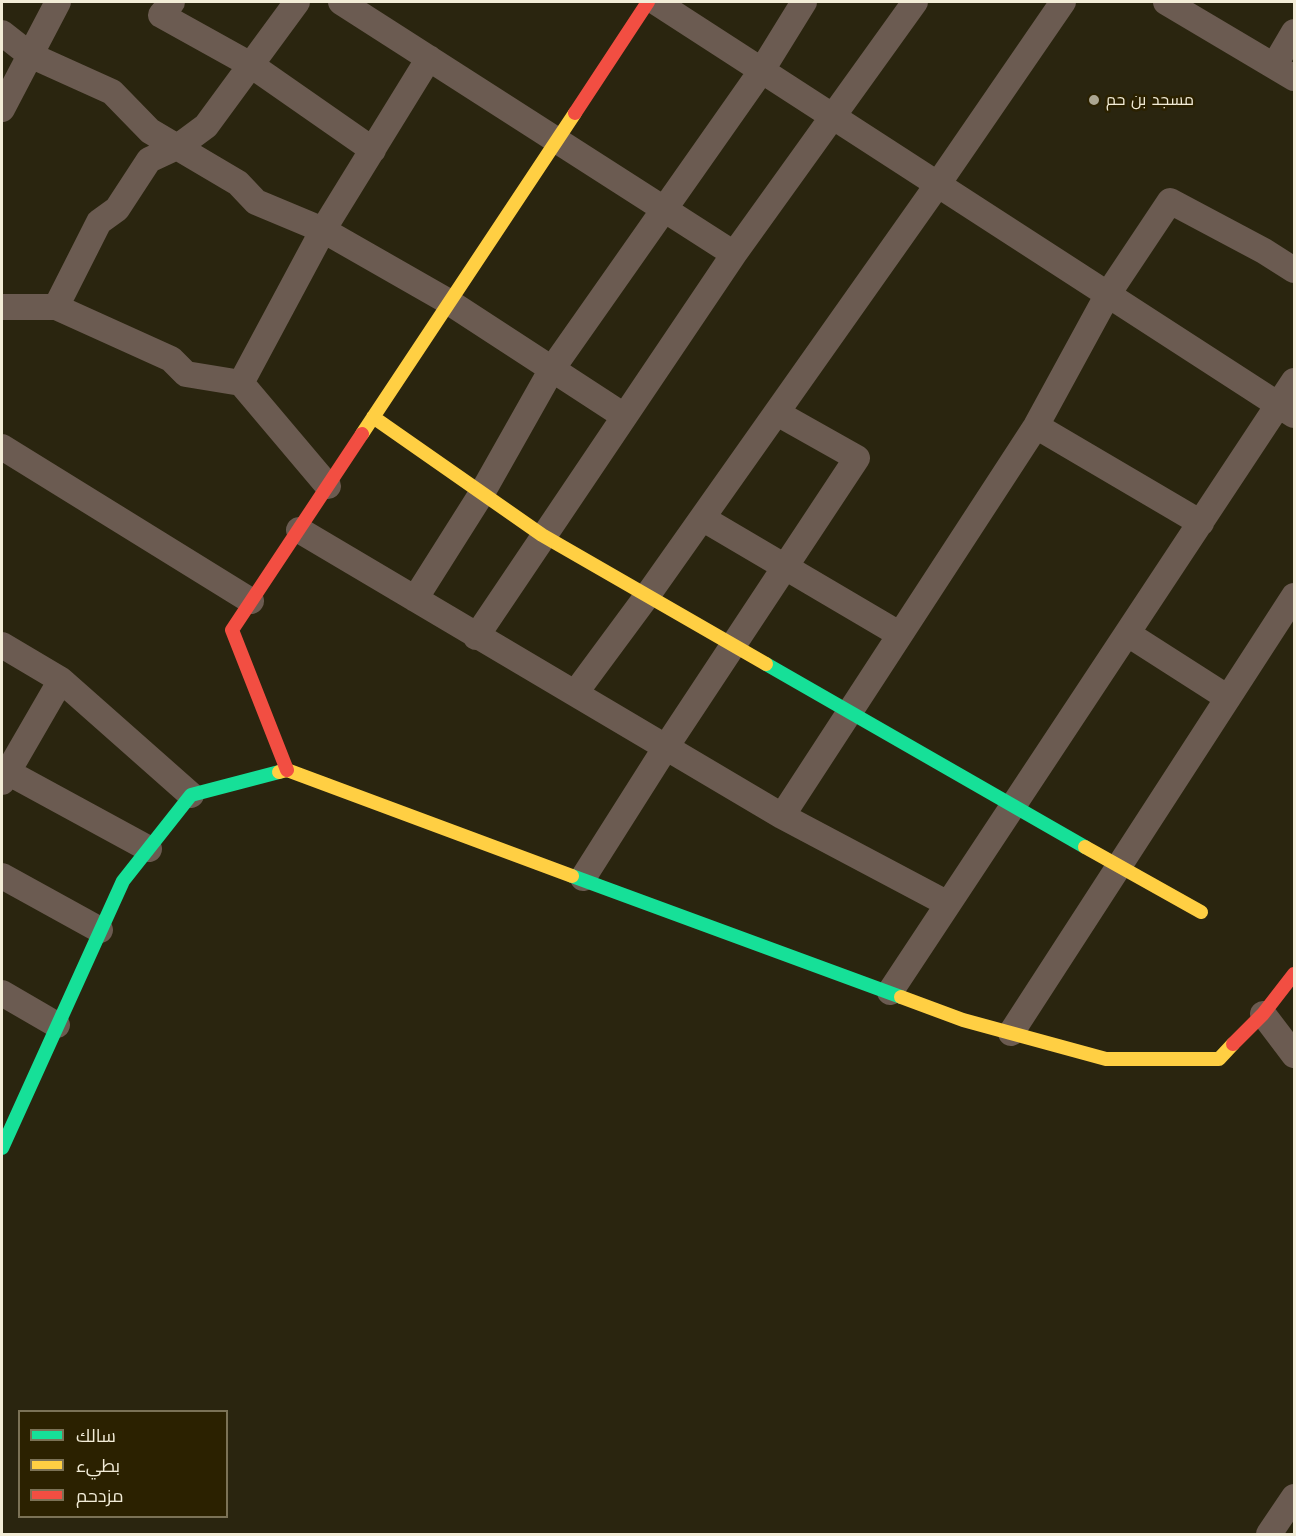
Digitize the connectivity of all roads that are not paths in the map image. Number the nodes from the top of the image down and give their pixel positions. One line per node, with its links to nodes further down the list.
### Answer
1 (58, 2): 13 (street)
2 (297, 2): 15 (street)
3 (341, 2): 14 (street)
4 (648, 2): 20 (street)
5 (656, 2): 16 (street)
6 (804, 2): 16 (street)
7 (915, 2): 19 (street)
8 (1063, 2): 23 (street)
9 (1166, 2): 17 (street)
10 (158, 6): 15 (street)
11 (1294, 32): 17 (street)
12 (2, 33): 13 (street)
13 (30, 56): 18 (street); 21 (street)
14 (429, 58): 20 (street); 22 (street)
15 (251, 65): 21 (street); 22 (street)
16 (762, 70): 19 (street); 24 (street)
17 (1284, 72)
18 (2, 109)
19 (833, 116): 23 (street); 26 (street)
20 (556, 140): 24 (street); 29 (street)
21 (179, 146): 25 (street); 30 (street)
22 (373, 150): 25 (street)
23 (938, 184): 28 (street); 36 (street)
24 (662, 208): 26 (street); 32 (street)
25 (323, 230): 29 (street); 34 (street)
26 (734, 254): 37 (street)
27 (1294, 270): 28 (street)
28 (1108, 294): 35 (street); 39 (street)
29 (449, 302): 32 (street); 38 (street)
30 (56, 307): 31 (street); 34 (street)
31 (2, 308)
32 (552, 369): 37 (street); 42 (street)
33 (1294, 381): 35 (street)
34 (241, 383): 41 (street)
35 (1287, 410): 44 (street)
36 (777, 413): 43 (street); 47 (street)
37 (624, 416): 46 (street)
38 (373, 417): 41 (street); 42 (street)
39 (1036, 426): 44 (street); 52 (street)
40 (2, 447): 51 (street)
41 (328, 486): 45 (street)
42 (482, 493): 46 (street); 50 (street)
43 (702, 518): 47 (street); 48 (street)
44 (1201, 523): 53 (street)
45 (299, 530): 50 (street); 51 (street)
46 (542, 536): 48 (street); 54 (street)
47 (785, 567): 52 (street); 56 (street)
48 (647, 596): 56 (street); 58 (street)
49 (1294, 596): 59 (street)
50 (415, 599): 54 (street)
51 (251, 601): 62 (street)
52 (899, 634): 60 (street)
53 (1128, 634): 59 (street); 65 (street)
54 (476, 637): 58 (street)
55 (2, 645): 57 (street)
56 (734, 646): 60 (street); 61 (street)
57 (61, 681): 63 (street); 64 (street)
58 (576, 692): 61 (street)
59 (1228, 698): 68 (street)
60 (847, 712): 65 (street); 66 (street)
61 (666, 747): 66 (street); 70 (street)
62 (287, 770): 64 (street); 70 (street)
63 (3, 774): 67 (street)
64 (191, 795): 67 (street)
65 (1012, 807): 68 (street); 71 (street)
66 (782, 816): 71 (street)
67 (149, 849): 73 (street)
68 (1119, 866): 72 (street); 79 (street)
69 (2, 876): 73 (street)
70 (583, 878): 75 (street)
71 (948, 904): 75 (street)
72 (1201, 912)
73 (100, 930): 78 (street)
74 (1294, 974): 77 (street)
75 (890, 992): 79 (street)
76 (2, 993): 78 (street)
77 (1263, 1014): 79 (street); 80 (street)
78 (57, 1025): 81 (street)
79 (1011, 1033)
80 (1294, 1055)
81 (2, 1148)
82 (1294, 1497): 83 (street)
83 (1269, 1534)

